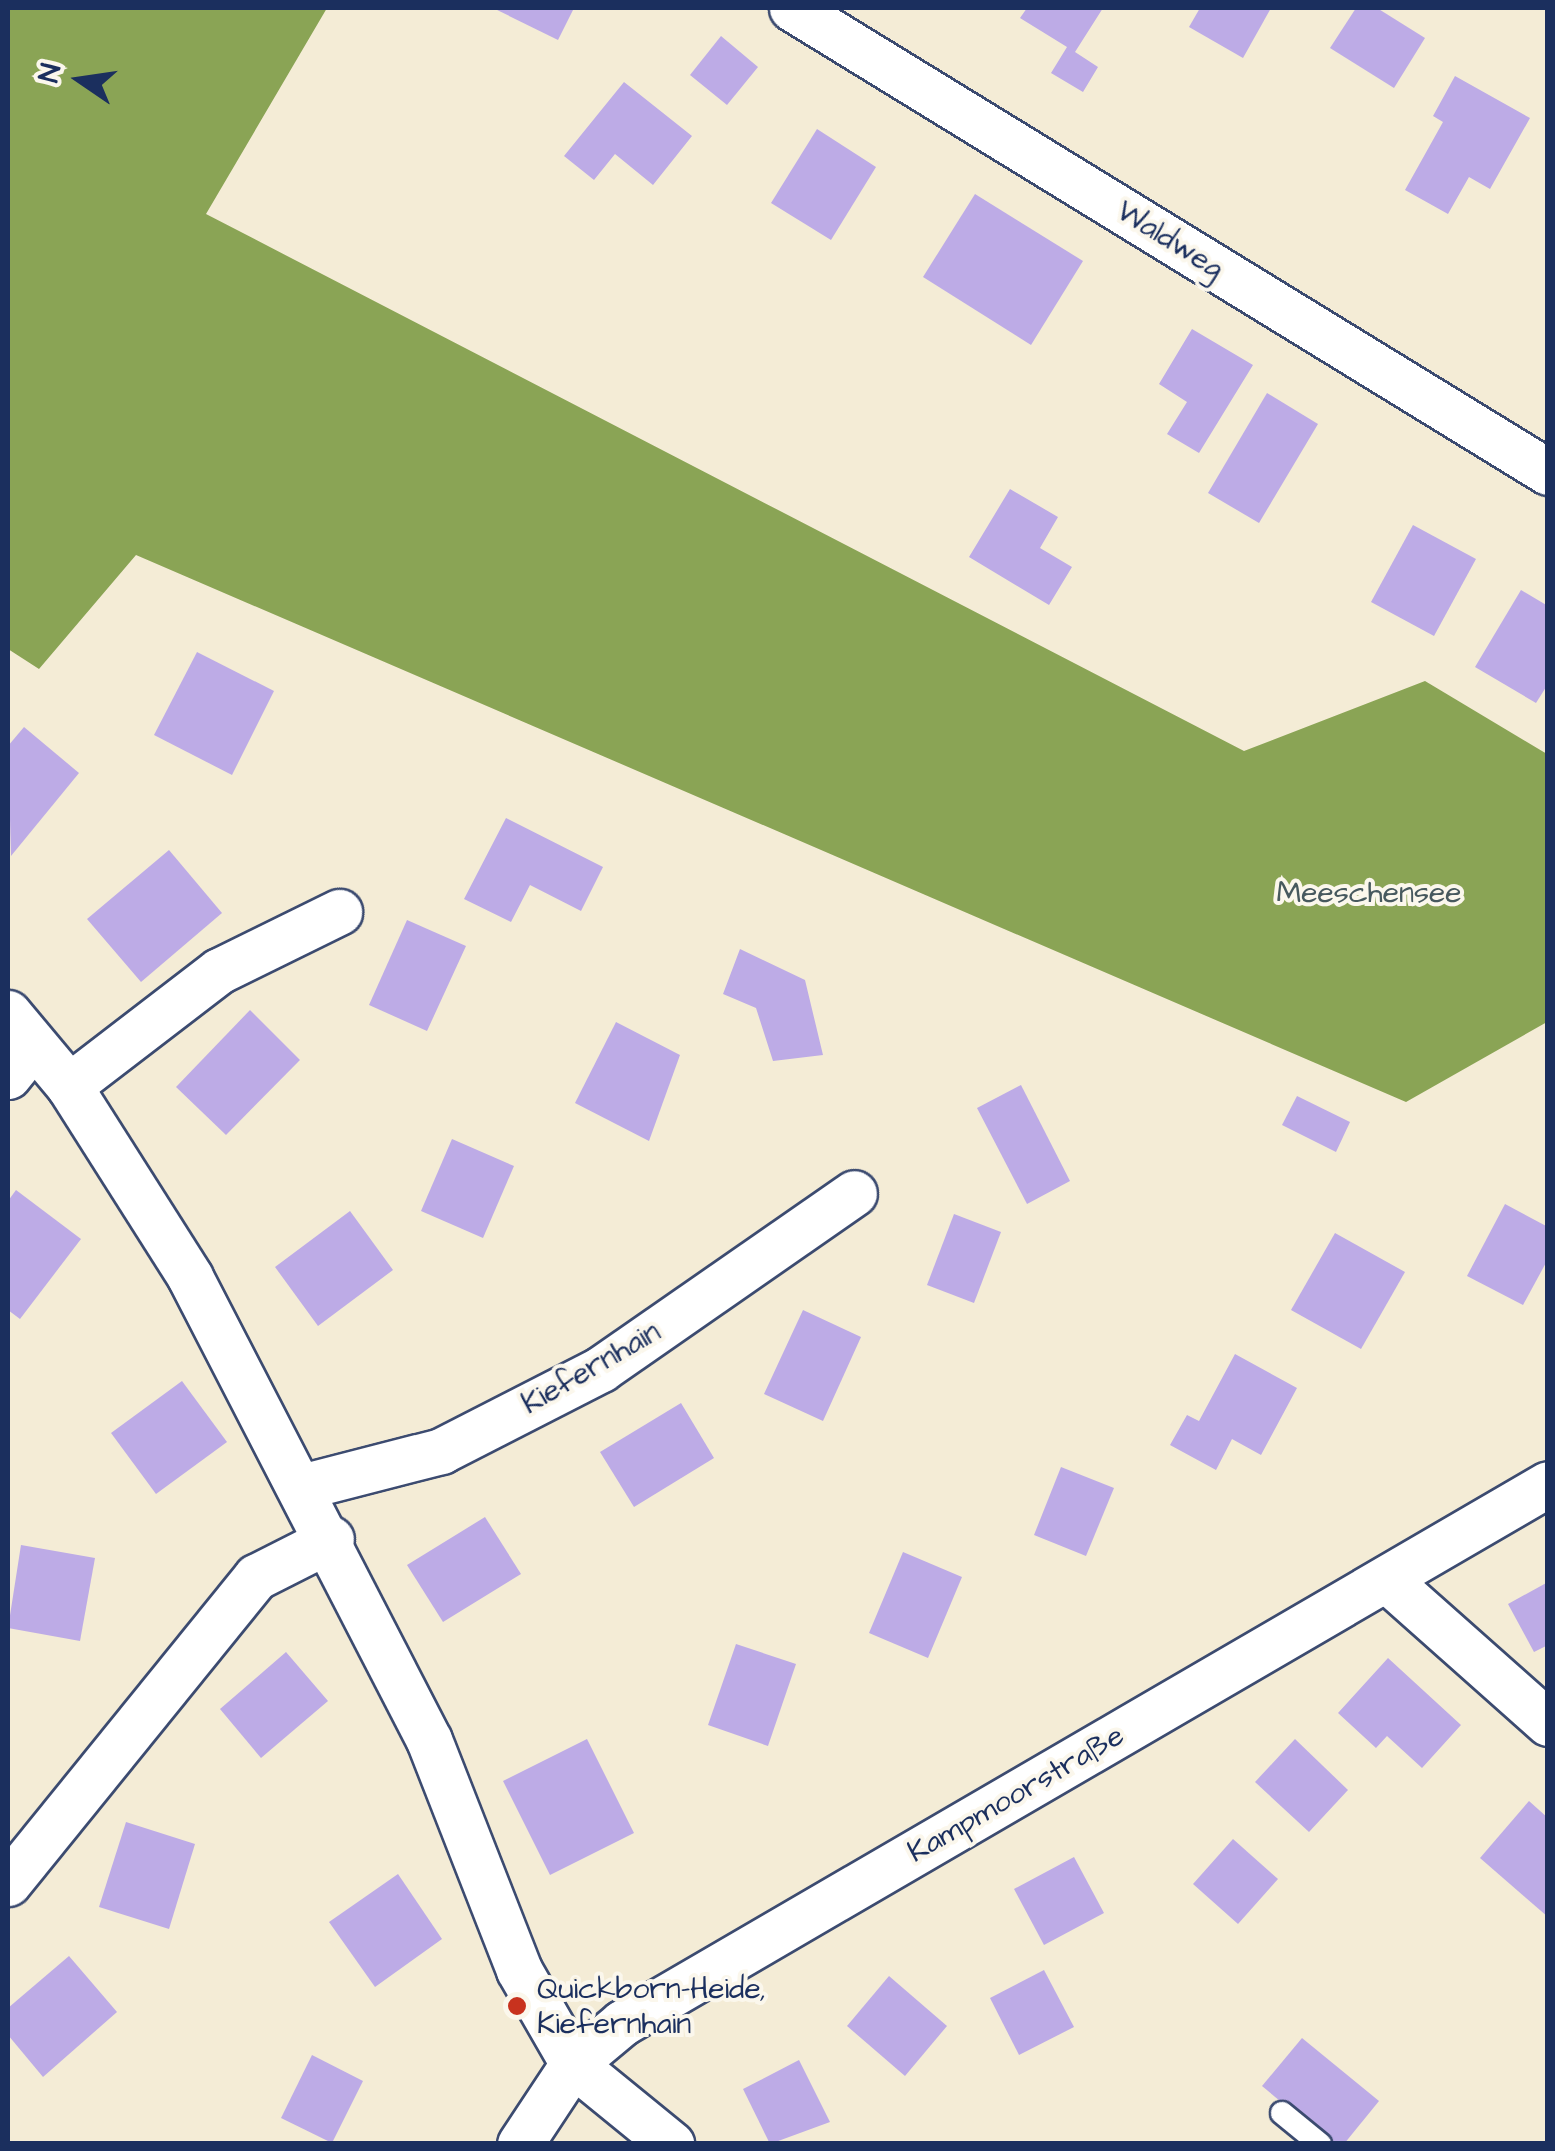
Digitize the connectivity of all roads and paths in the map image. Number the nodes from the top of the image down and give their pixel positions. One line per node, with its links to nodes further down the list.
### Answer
1 (792, 8): 2 (street, Waldweg)
2 (1548, 472)
3 (340, 912): 5 (street)
4 (16, 1045): 5 (street)
5 (69, 1086): 8 (street)
6 (854, 1193): 8 (street, Kiefernhain)
7 (1548, 1484): 10 (street, Kampmoorstraße)
8 (301, 1487): 9 (street)
9 (330, 1539): 12 (street); 13 (street)
10 (1386, 1578): 11 (street); 13 (street, Kampmoorstraße)
11 (1548, 1723)
12 (8, 1883)
13 (573, 2064): 15 (street, Kampmoorstraße); 16 (street)
14 (1282, 2113): 17 (lane)
15 (520, 2144)
16 (670, 2144)
17 (1320, 2144)

